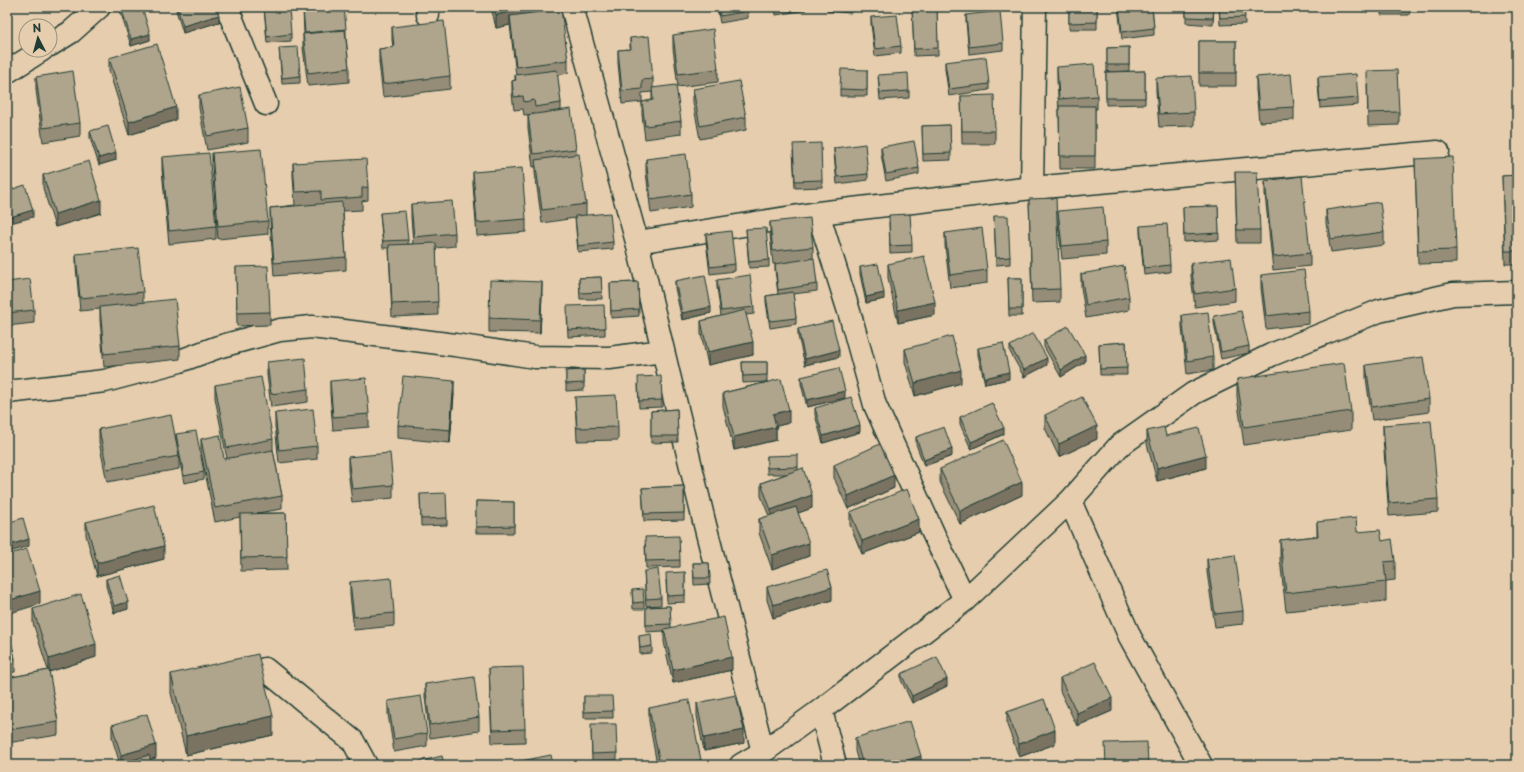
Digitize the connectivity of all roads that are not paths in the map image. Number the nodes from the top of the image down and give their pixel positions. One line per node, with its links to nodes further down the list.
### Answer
1 (99, 7): 5 (street)
2 (227, 7): 8 (street)
3 (572, 7): 12 (street)
4 (1036, 7): 10 (street)
5 (58, 40)
6 (29, 58): 7 (street)
7 (7, 72)
8 (266, 104)
9 (1438, 152): 10 (street)
10 (1032, 188): 11 (street)
11 (818, 213): 12 (street); 17 (street)
12 (637, 242): 14 (street)
13 (1517, 292): 16 (street)
14 (663, 351): 15 (street); 20 (street)
15 (7, 392)
16 (1070, 501): 17 (street); 24 (street)
17 (965, 600): 19 (street)
18 (265, 669): 21 (street)
19 (821, 710): 20 (street); 23 (street)
20 (764, 752): 22 (street)
21 (366, 765)
22 (741, 765)
23 (835, 765)
24 (1201, 765)

